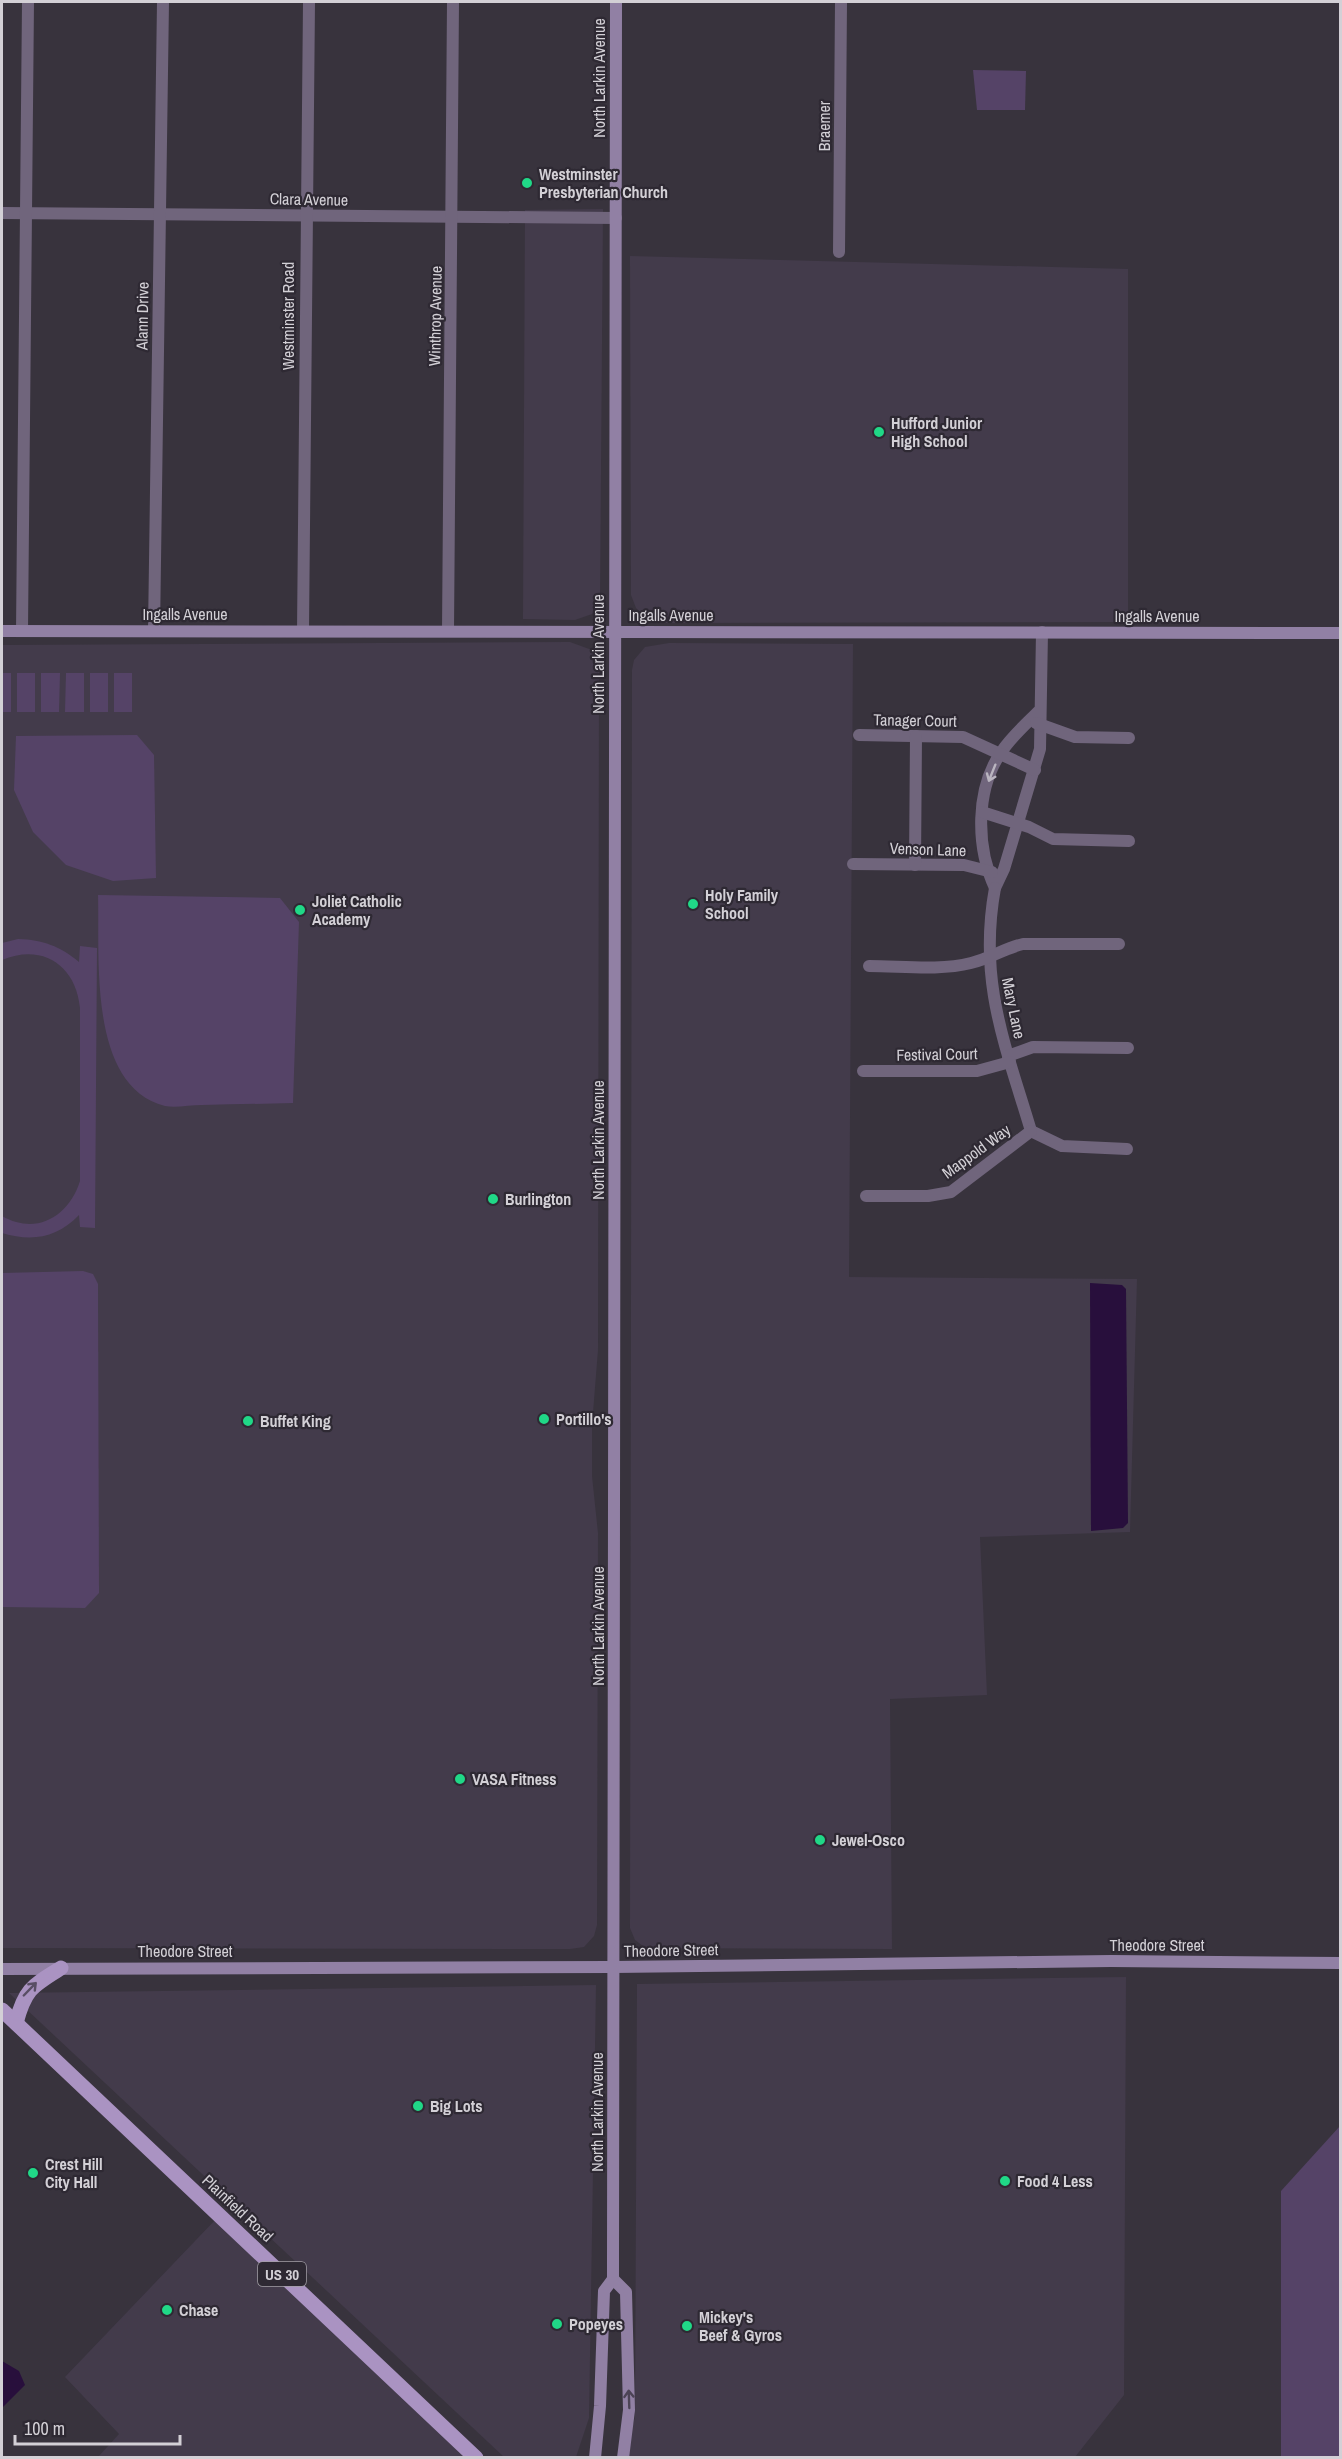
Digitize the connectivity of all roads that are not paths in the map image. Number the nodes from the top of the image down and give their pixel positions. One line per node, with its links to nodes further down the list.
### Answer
1 (28, 2): 8 (street)
2 (163, 2): 9 (street, Alann Drive)
3 (309, 2): 10 (street, Westminster Road)
4 (453, 2): 11 (street, Winthrop Avenue)
5 (616, 2): 12 (main road, North Larkin Avenue)
6 (841, 2): 13 (street, Braemer)
7 (2, 213): 8 (street, Clara Avenue)
8 (27, 213): 9 (street, Clara Avenue); 15 (street)
9 (159, 213): 10 (street, Clara Avenue); 16 (street, Alann Drive)
10 (305, 215): 11 (street, Clara Avenue); 17 (street, Westminster Road)
11 (452, 216): 12 (street, Clara Avenue); 18 (street, Winthrop Avenue)
12 (616, 218): 19 (main road, North Larkin Avenue)
13 (839, 252)
14 (2, 631): 15 (main road, Ingalls Avenue)
15 (22, 631): 16 (main road, Ingalls Avenue)
16 (154, 631): 17 (main road, Ingalls Avenue)
17 (303, 631): 18 (main road, Ingalls Avenue)
18 (448, 631): 19 (main road, Ingalls Avenue)
19 (615, 631): 20 (main road, Ingalls Avenue); 48 (main road, North Larkin Avenue)
20 (1042, 632): 21 (main road, Ingalls Avenue); 22 (street, Mary Lane)
21 (1341, 633)
22 (1040, 711): 23 (street); 24 (street, Mary Lane)
23 (1029, 721): 24 (street); 28 (street)
24 (1042, 725): 27 (street); 29 (street, Mary Lane)
25 (859, 735): 26 (street, Tanager Court)
26 (916, 736): 28 (street, Tanager Court); 34 (street)
27 (1129, 738)
28 (1001, 752): 29 (street, Tanager Court); 30 (street, one-way to 30)
29 (1035, 770): 31 (street, Mary Lane)
30 (982, 812): 31 (street); 35 (street)
31 (1017, 824): 32 (street); 36 (street, Mary Lane)
32 (1129, 840)
33 (853, 864): 34 (street, Venson Lane)
34 (915, 865): 35 (street, Venson Lane)
35 (986, 870): 36 (street, Venson Lane); 37 (street)
36 (1002, 875): 37 (street, Mary Lane)
37 (995, 888): 39 (street, Mary Lane)
38 (1119, 944): 39 (street)
39 (989, 956): 40 (street); 42 (street, Mary Lane)
40 (869, 966)
41 (1128, 1048): 42 (street, Festival Court)
42 (1009, 1059): 43 (street, Festival Court); 44 (street, Mary Lane)
43 (863, 1071)
44 (1031, 1131): 45 (street); 46 (street, Mappold Way)
45 (1127, 1149)
46 (866, 1197)
47 (1341, 1962): 48 (main road, Theodore Street)
48 (613, 1967): 49 (main road, Theodore Street); 53 (main road, North Larkin Avenue)
49 (61, 1968): 50 (main road, Theodore Street); 52 (main road, one-way to 49)
50 (2, 1969)
51 (2, 2010): 52 (main road, Plainfield Road / US 30)
52 (16, 2023): 54 (main road, Plainfield Road / US 30)
53 (613, 2279): 55 (main road, North Larkin Avenue); 56 (main road, North Larkin Avenue, one-way to 53)
54 (476, 2457)
55 (595, 2457)
56 (623, 2457)

